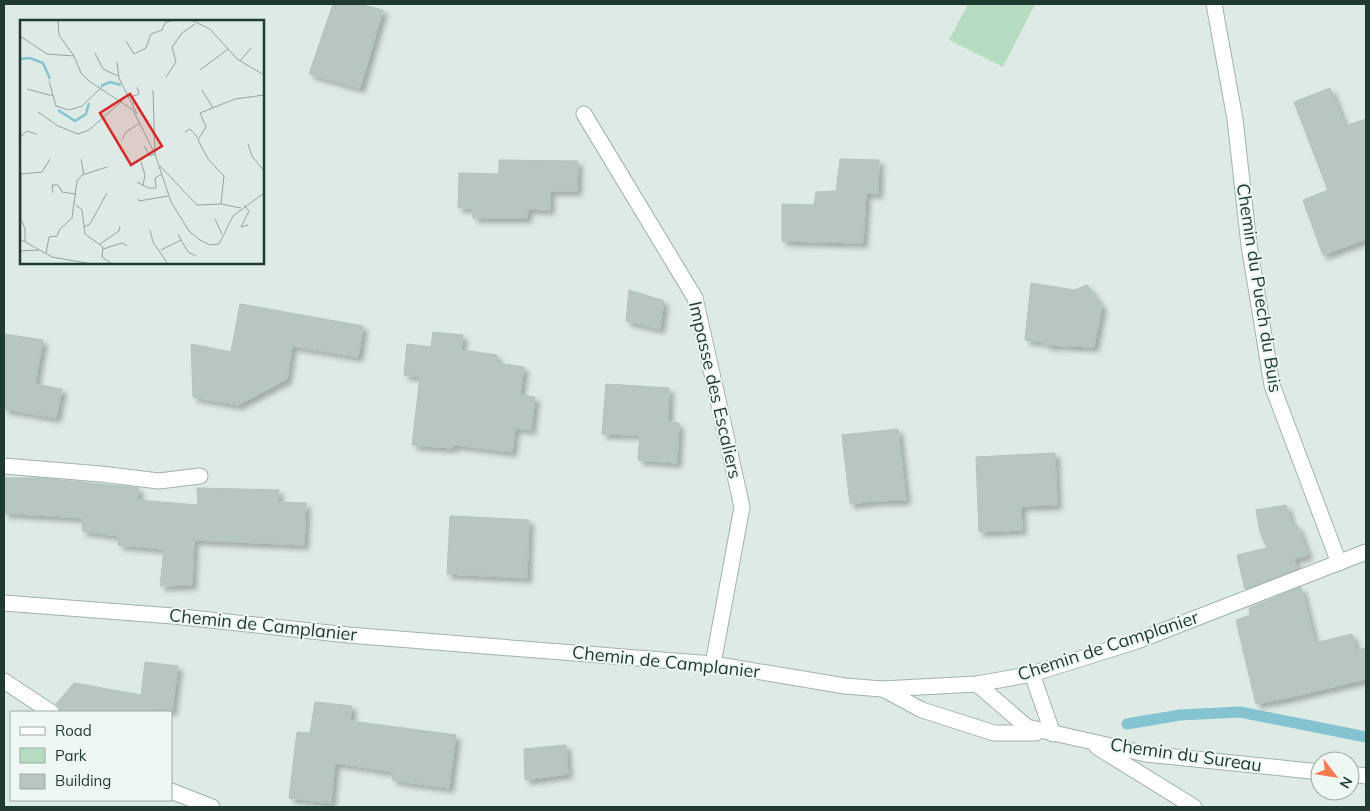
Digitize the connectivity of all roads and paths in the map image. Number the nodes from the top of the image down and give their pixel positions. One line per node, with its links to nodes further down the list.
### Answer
1 (1214, 4): 6 (street, Chemin du Puech du Buis)
2 (584, 114): 8 (street, Impasse des Escaliers)
3 (4, 466): 4 (street)
4 (200, 476)
5 (1366, 552): 6 (street, Chemin de Camplanier)
6 (1339, 564): 9 (street, Chemin de Camplanier)
7 (4, 603): 8 (street, Chemin de Camplanier)
8 (713, 664): 12 (street, Chemin de Camplanier)
9 (1032, 674): 11 (street, Chemin de Camplanier); 14 (street)
10 (4, 681): 13 (street)
11 (977, 684): 12 (street, Chemin de Camplanier); 14 (street, Chemin du Sureau)
12 (882, 689): 14 (street, Chemin du Sureau)
13 (49, 711)
14 (1053, 734): 15 (street, Chemin du Sureau)
15 (1088, 741): 16 (street, Chemin du Sureau); 19 (street)
16 (1310, 771)
17 (172, 791): 18 (street)
18 (212, 807)
19 (1194, 807)

